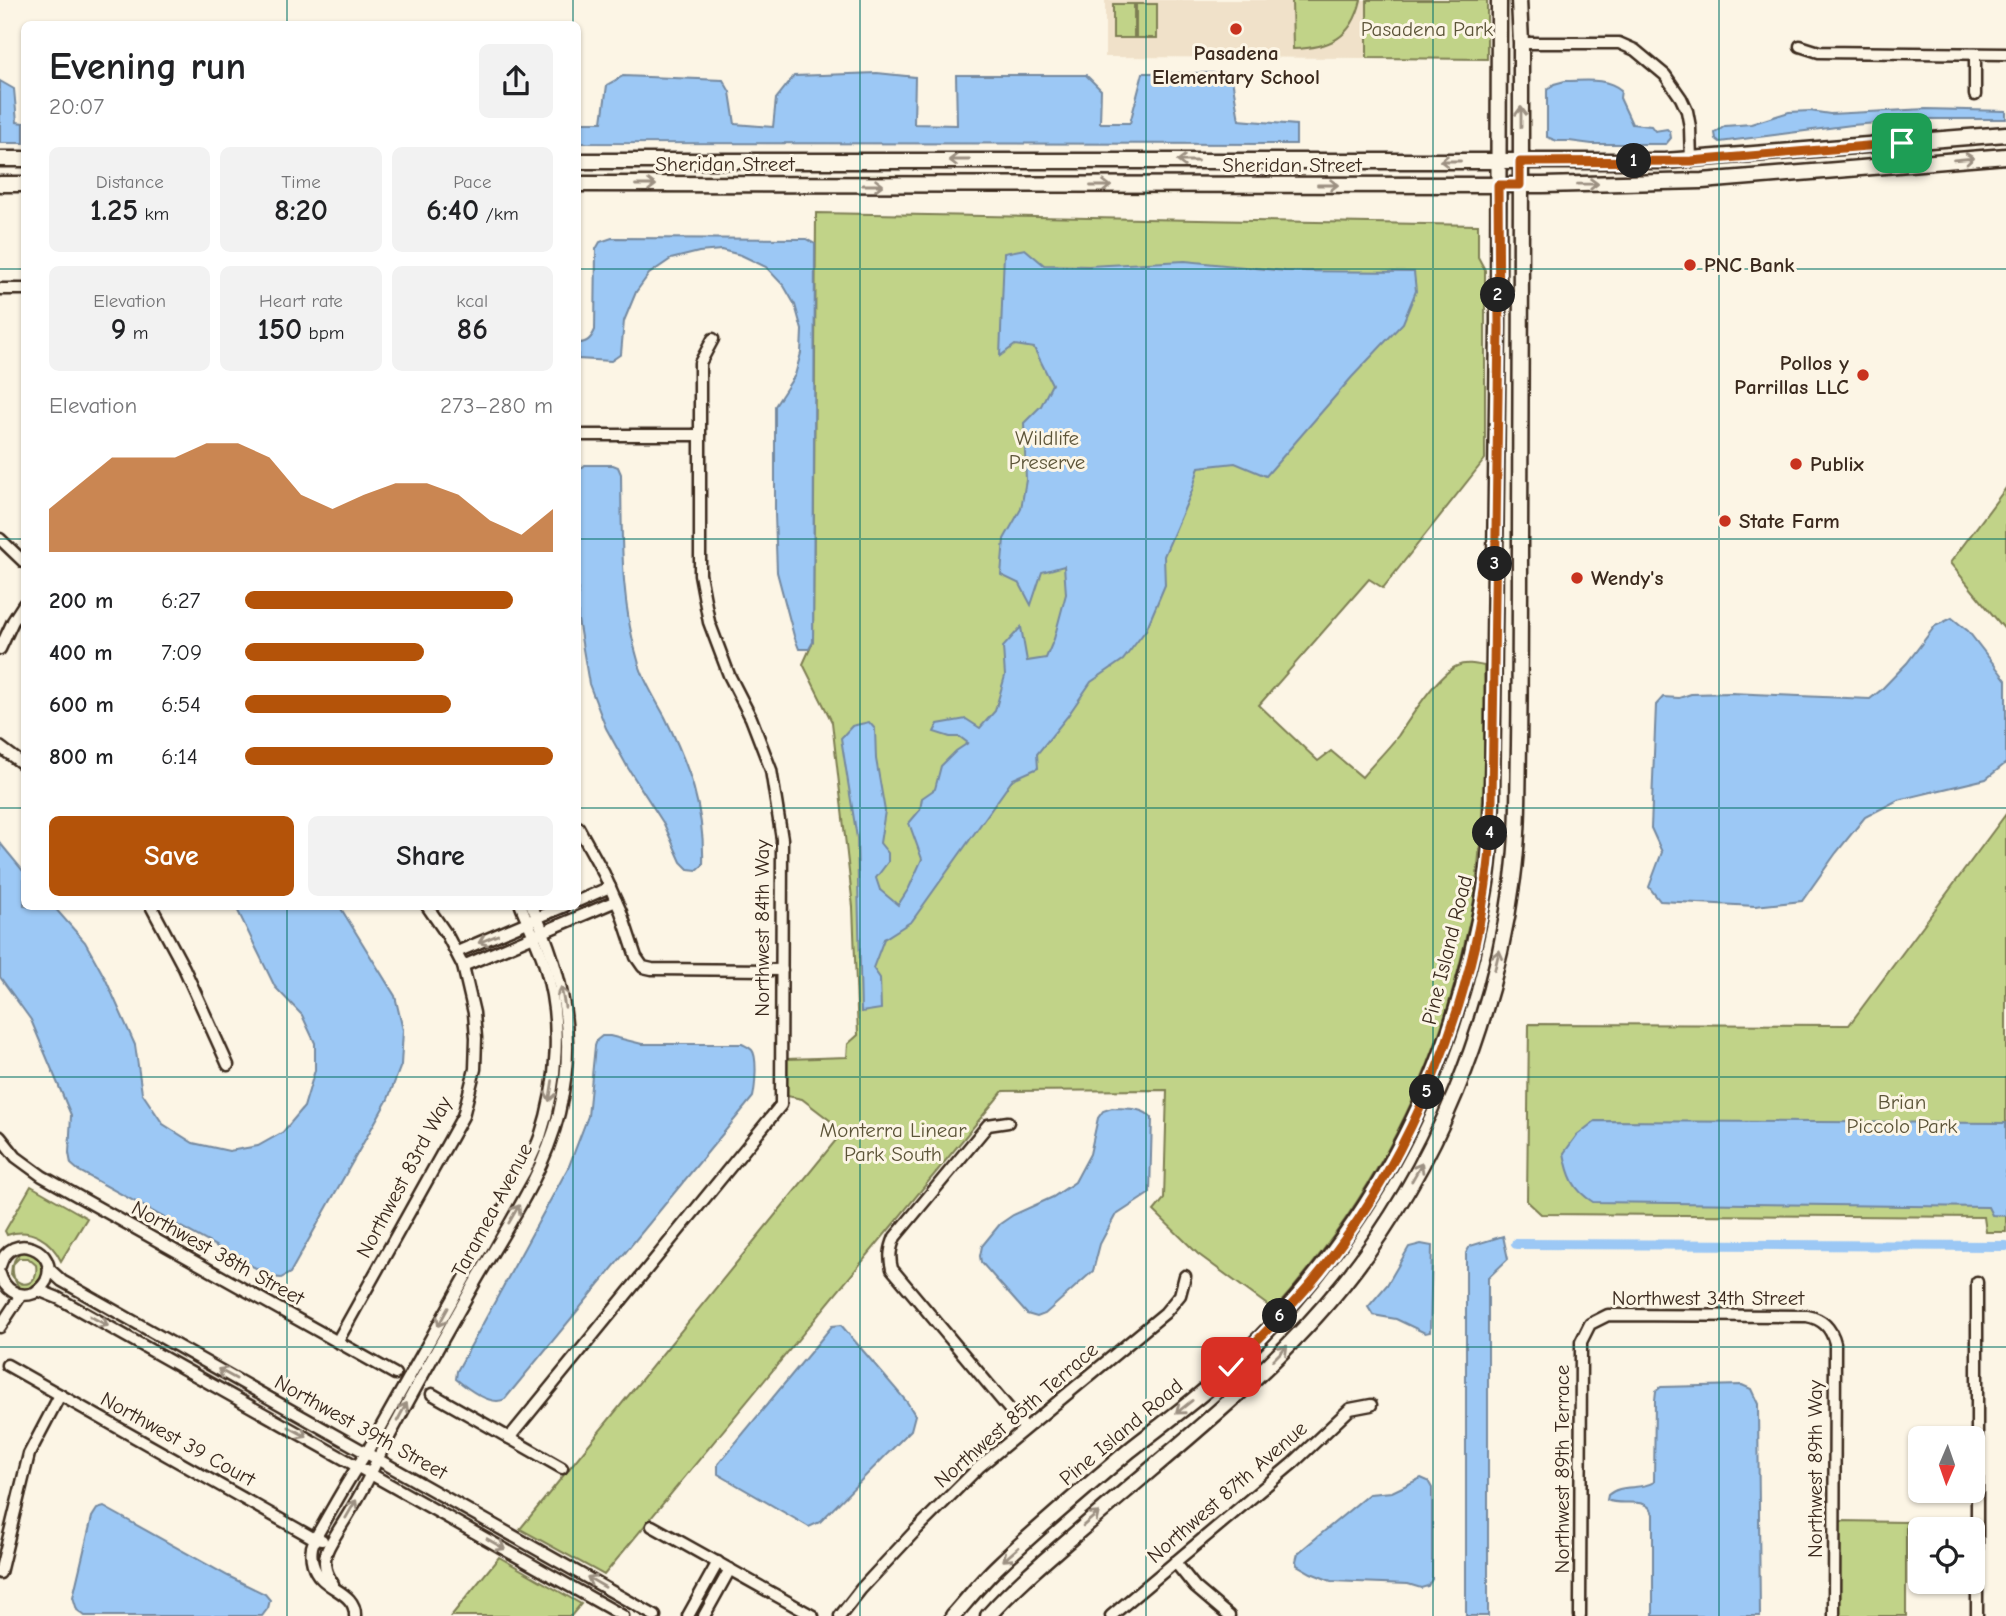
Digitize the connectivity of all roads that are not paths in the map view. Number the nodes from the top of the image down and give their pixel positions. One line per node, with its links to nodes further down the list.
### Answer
1 (1499, 0): 14 (main road, Pine Island Road)
2 (1519, 0): 3 (main road)
3 (1521, 43): 13 (street); 15 (main road, one-way to 3)
4 (1800, 46): 5 (street)
5 (1975, 54): 6 (street); 7 (street)
6 (2006, 54)
7 (1975, 95)
8 (2006, 134): 13 (main road, Sheridan Street)
9 (2006, 156): 20 (main road, Sheridan Street, one-way to 9)
10 (0, 159): 11 (main road)
11 (21, 159)
12 (581, 161): 14 (main road, Sheridan Street, one-way to 12)
13 (1691, 161): 15 (main road, Sheridan Street)
14 (1498, 162): 15 (main road, Sheridan Street); 19 (main road, Pine Island Road)
15 (1520, 162): 20 (main road)
16 (0, 184): 17 (main road)
17 (21, 184)
18 (581, 184): 19 (main road, Sheridan Street, one-way to 19)
19 (1498, 185): 20 (main road, Sheridan Street); 91 (main road, Pine Island Road, one-way to 91)
20 (1520, 185): 92 (main road, one-way to 20)
21 (0, 289): 22 (street)
22 (21, 289)
23 (713, 340): 25 (street, Northwest 84th Way)
24 (581, 435): 25 (street)
25 (700, 435): 47 (street, Northwest 84th Way)
26 (0, 539): 27 (street)
27 (21, 559)
28 (21, 609): 29 (street)
29 (0, 649)
30 (0, 747): 31 (street)
31 (21, 763)
32 (581, 832): 33 (street)
33 (610, 887): 34 (street); 35 (street)
34 (581, 900)
35 (616, 901): 43 (street); 47 (street)
36 (153, 910): 48 (street)
37 (430, 910): 45 (street, Northwest 83rd Way)
38 (522, 910): 42 (street, Taramea Avenue)
39 (534, 910): 41 (street, Taramea Avenue)
40 (556, 910): 41 (street)
41 (538, 918): 42 (street); 43 (street, Taramea Avenue)
42 (527, 923): 44 (street, Taramea Avenue); 45 (street, one-way to 45)
43 (544, 931): 44 (street); 72 (street, Taramea Avenue, one-way to 43)
44 (533, 936): 46 (street); 71 (street, Taramea Avenue, one-way to 71)
45 (457, 952): 46 (street, Northwest 83rd Way)
46 (463, 967): 63 (street, Northwest 83rd Way)
47 (782, 970): 70 (street, Northwest 84th Way)
48 (228, 1065)
49 (1008, 1122): 69 (street)
50 (0, 1137): 63 (street, Northwest 38th Street)
51 (0, 1266): 52 (street, Northwest 39th Street)
52 (48, 1269): 57 (street); 71 (street, Northwest 39th Street, one-way to 52)
53 (0, 1275): 56 (street)
54 (1185, 1276): 69 (street, Northwest 85th Terrace)
55 (1977, 1282): 97 (street)
56 (4, 1285): 58 (street); 59 (street)
57 (38, 1290): 58 (street); 73 (street, Northwest 39th Street, one-way to 73)
58 (21, 1295): 62 (street)
59 (0, 1297)
60 (1590, 1324): 61 (street, Northwest 34th Street); 95 (street, Northwest 89th Terrace)
61 (1826, 1324): 96 (street, Northwest 89th Way)
62 (0, 1327)
63 (337, 1342): 65 (street, Northwest 38th Street)
64 (8, 1365): 67 (street, Northwest 39 Court)
65 (395, 1374)
66 (432, 1394): 70 (street)
67 (60, 1395): 77 (street, Northwest 39 Court); 82 (street)
68 (1371, 1405): 80 (street, Northwest 87th Avenue)
69 (1025, 1428): 90 (street, Northwest 85th Terrace)
70 (509, 1438): 74 (street)
71 (367, 1452): 72 (street, Northwest 39th Street); 73 (street, Taramea Avenue)
72 (377, 1458): 75 (street, Taramea Avenue); 86 (street, Northwest 39th Street, one-way to 72)
73 (358, 1465): 75 (street, Northwest 39th Street); 77 (street, Taramea Avenue)
74 (562, 1468)
75 (371, 1473): 78 (street, Taramea Avenue, one-way to 75); 85 (street, Northwest 39th Street, one-way to 85)
76 (652, 1526): 79 (street)
77 (315, 1539): 78 (street, Northwest 39 Court); 83 (street)
78 (331, 1542): 83 (street)
79 (718, 1562): 81 (street); 87 (street)
80 (1175, 1562): 93 (street, Northwest 87th Avenue); 94 (street)
81 (730, 1569): 88 (street); 89 (street)
82 (0, 1573)
83 (336, 1589): 84 (street)
84 (355, 1616)
85 (623, 1616)
86 (655, 1616)
87 (688, 1616)
88 (704, 1616)
89 (813, 1616)
90 (840, 1616)
91 (953, 1616)
92 (988, 1616)
93 (1111, 1616)
94 (1229, 1616)
95 (1580, 1616)
96 (1834, 1616)
97 (1977, 1616)

